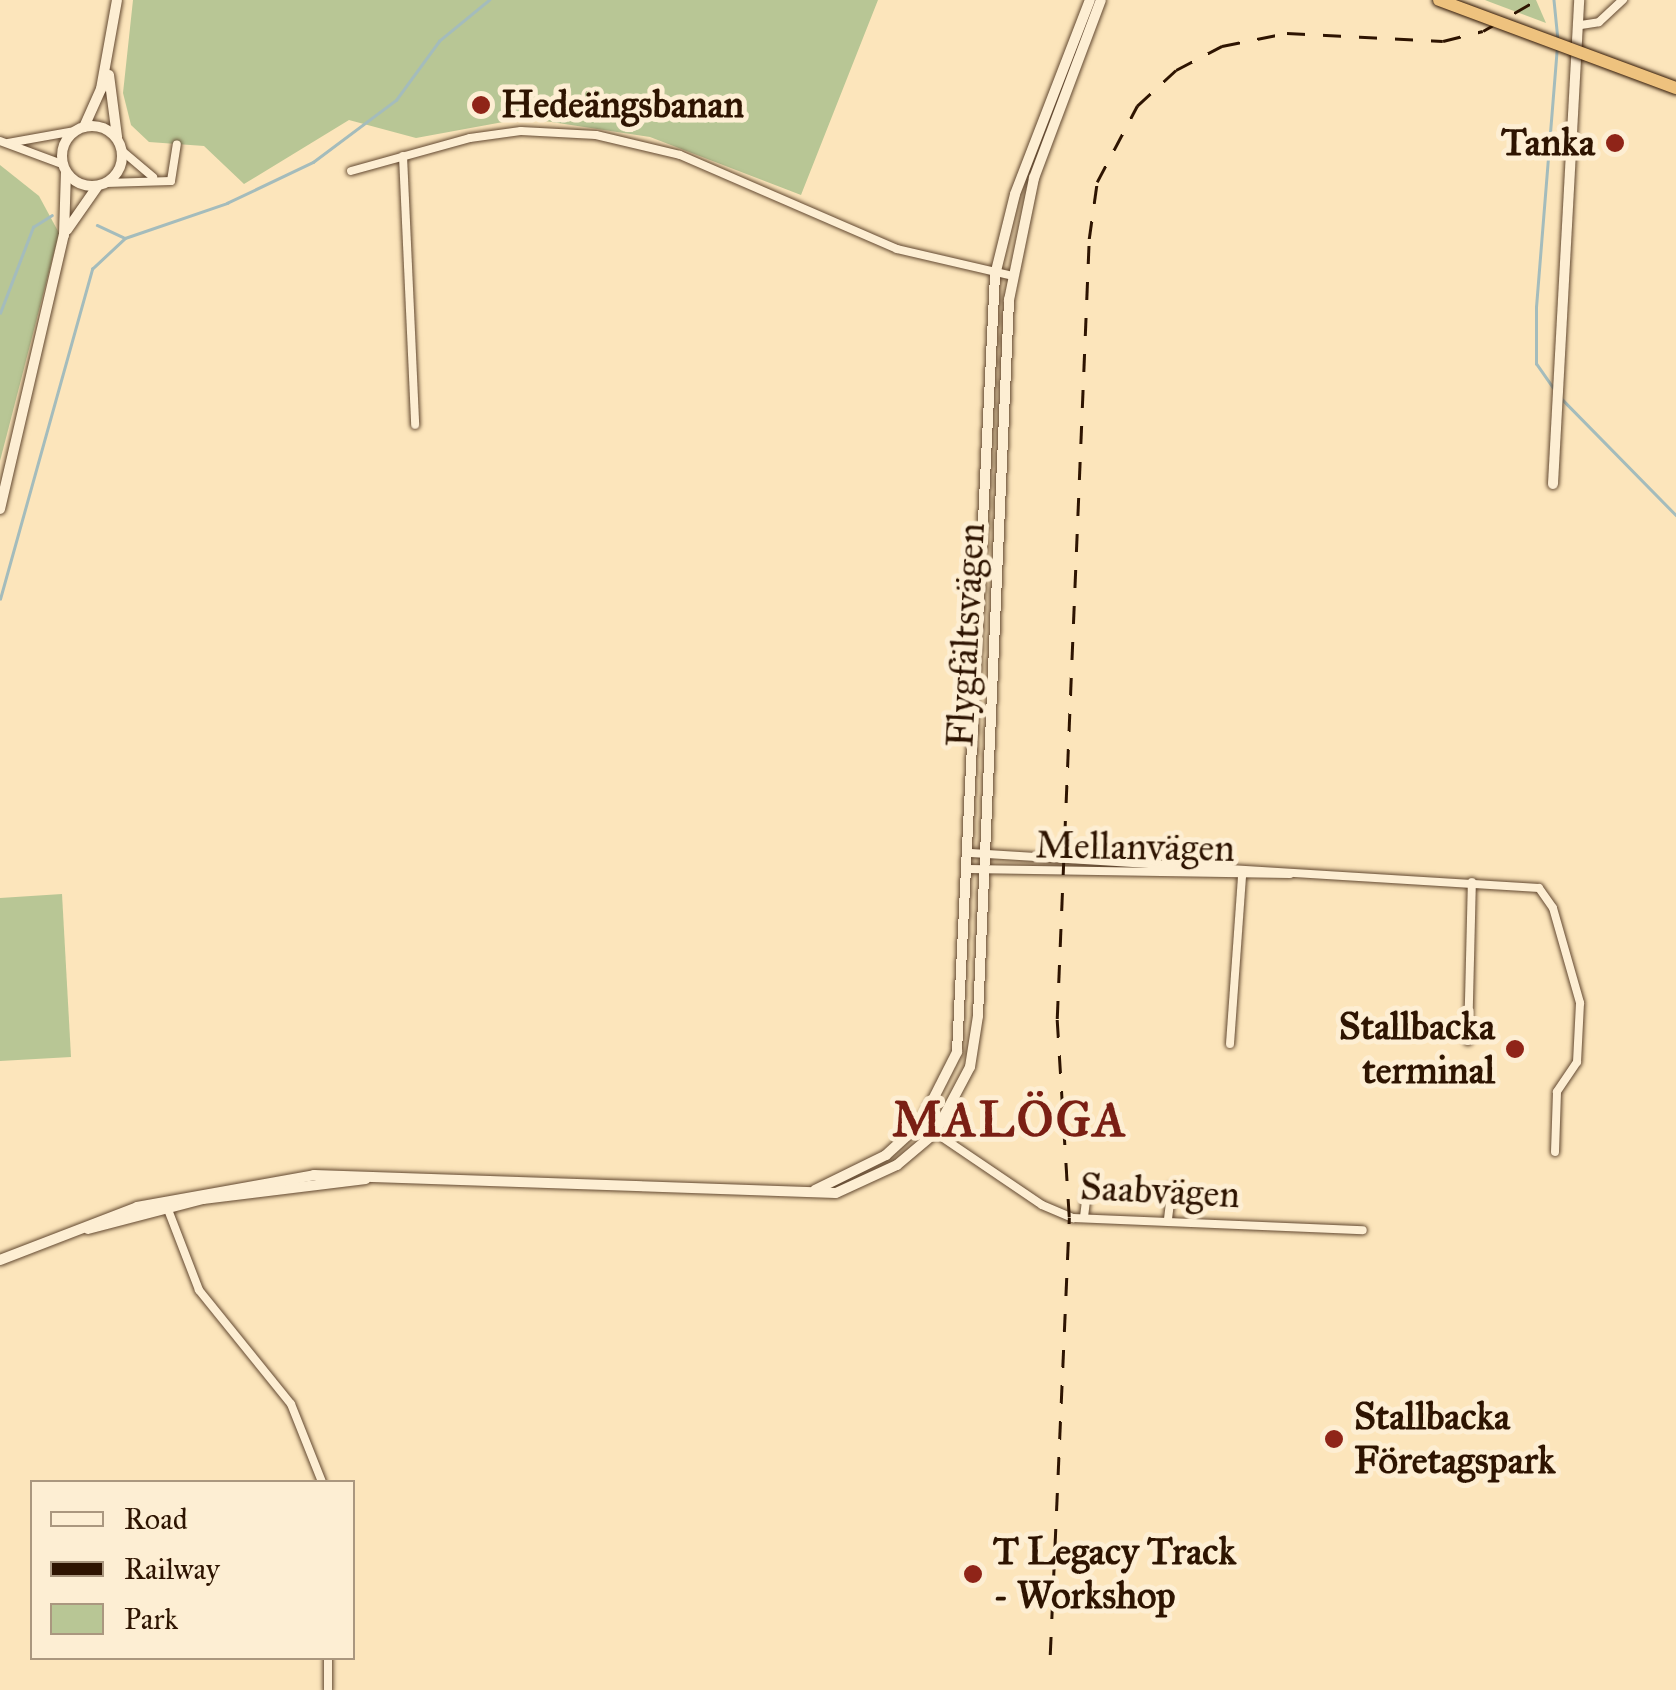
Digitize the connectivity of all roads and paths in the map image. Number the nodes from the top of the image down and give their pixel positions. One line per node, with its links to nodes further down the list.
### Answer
1 (117, 0): 8 (street)
2 (1090, 0): 20 (street, Flygfältsvägen)
3 (1102, 0): 21 (street, Flygfältsvägen)
4 (1438, 0): 9 (highway, bridge)
5 (1583, 0): 7 (street)
6 (1623, 0): 7 (street)
7 (1581, 25): 23 (street)
8 (108, 64): 10 (street); 13 (street)
9 (1676, 88)
10 (80, 129): 11 (street); 13 (street); 15 (street)
11 (4, 142): 15 (street)
12 (177, 144): 17 (street)
13 (119, 145): 17 (street); 18 (street)
14 (403, 156): 16 (street); 20 (street); 22 (street)
15 (64, 168): 18 (street); 19 (street)
16 (351, 171)
17 (154, 176): 18 (street)
18 (103, 184): 19 (street)
19 (64, 235): 24 (street)
20 (995, 275): 21 (street); 25 (street, Flygfältsvägen)
21 (1012, 276): 26 (street, Flygfältsvägen)
22 (415, 425)
23 (1552, 484)
24 (0, 509)
25 (971, 853): 26 (street, Mellanvägen); 28 (street, Flygfältsvägen)
26 (986, 854): 27 (street, Mellanvägen); 29 (street, Flygfältsvägen)
27 (1243, 866): 30 (street, Mellanvägen); 31 (street)
28 (969, 870): 29 (street, Mellanvägen); 35 (street, Flygfältsvägen)
29 (984, 871): 31 (street, Mellanvägen); 36 (street, Flygfältsvägen)
30 (1300, 872): 31 (street, Mellanvägen); 32 (street, Mellanvägen)
31 (1242, 877): 34 (street)
32 (1472, 882): 33 (street); 37 (street, Mellanvägen)
33 (1468, 1041)
34 (1230, 1044)
35 (921, 1123): 36 (street, Saabvägen); 39 (street, Flygfältsvägen)
36 (934, 1133): 39 (street, Flygfältsvägen); 42 (street, Saabvägen)
37 (1555, 1152)
38 (1172, 1187): 43 (street)
39 (809, 1192): 41 (street, Flygfältsvägen)
40 (1087, 1193): 42 (street)
41 (166, 1204): 45 (street, Flygfältsvägen); 46 (street)
42 (1084, 1216): 43 (street, Saabvägen)
43 (1168, 1219): 44 (street, Saabvägen)
44 (1363, 1230)
45 (0, 1260)
46 (321, 1480)
47 (328, 1660): 48 (street)
48 (328, 1690)

